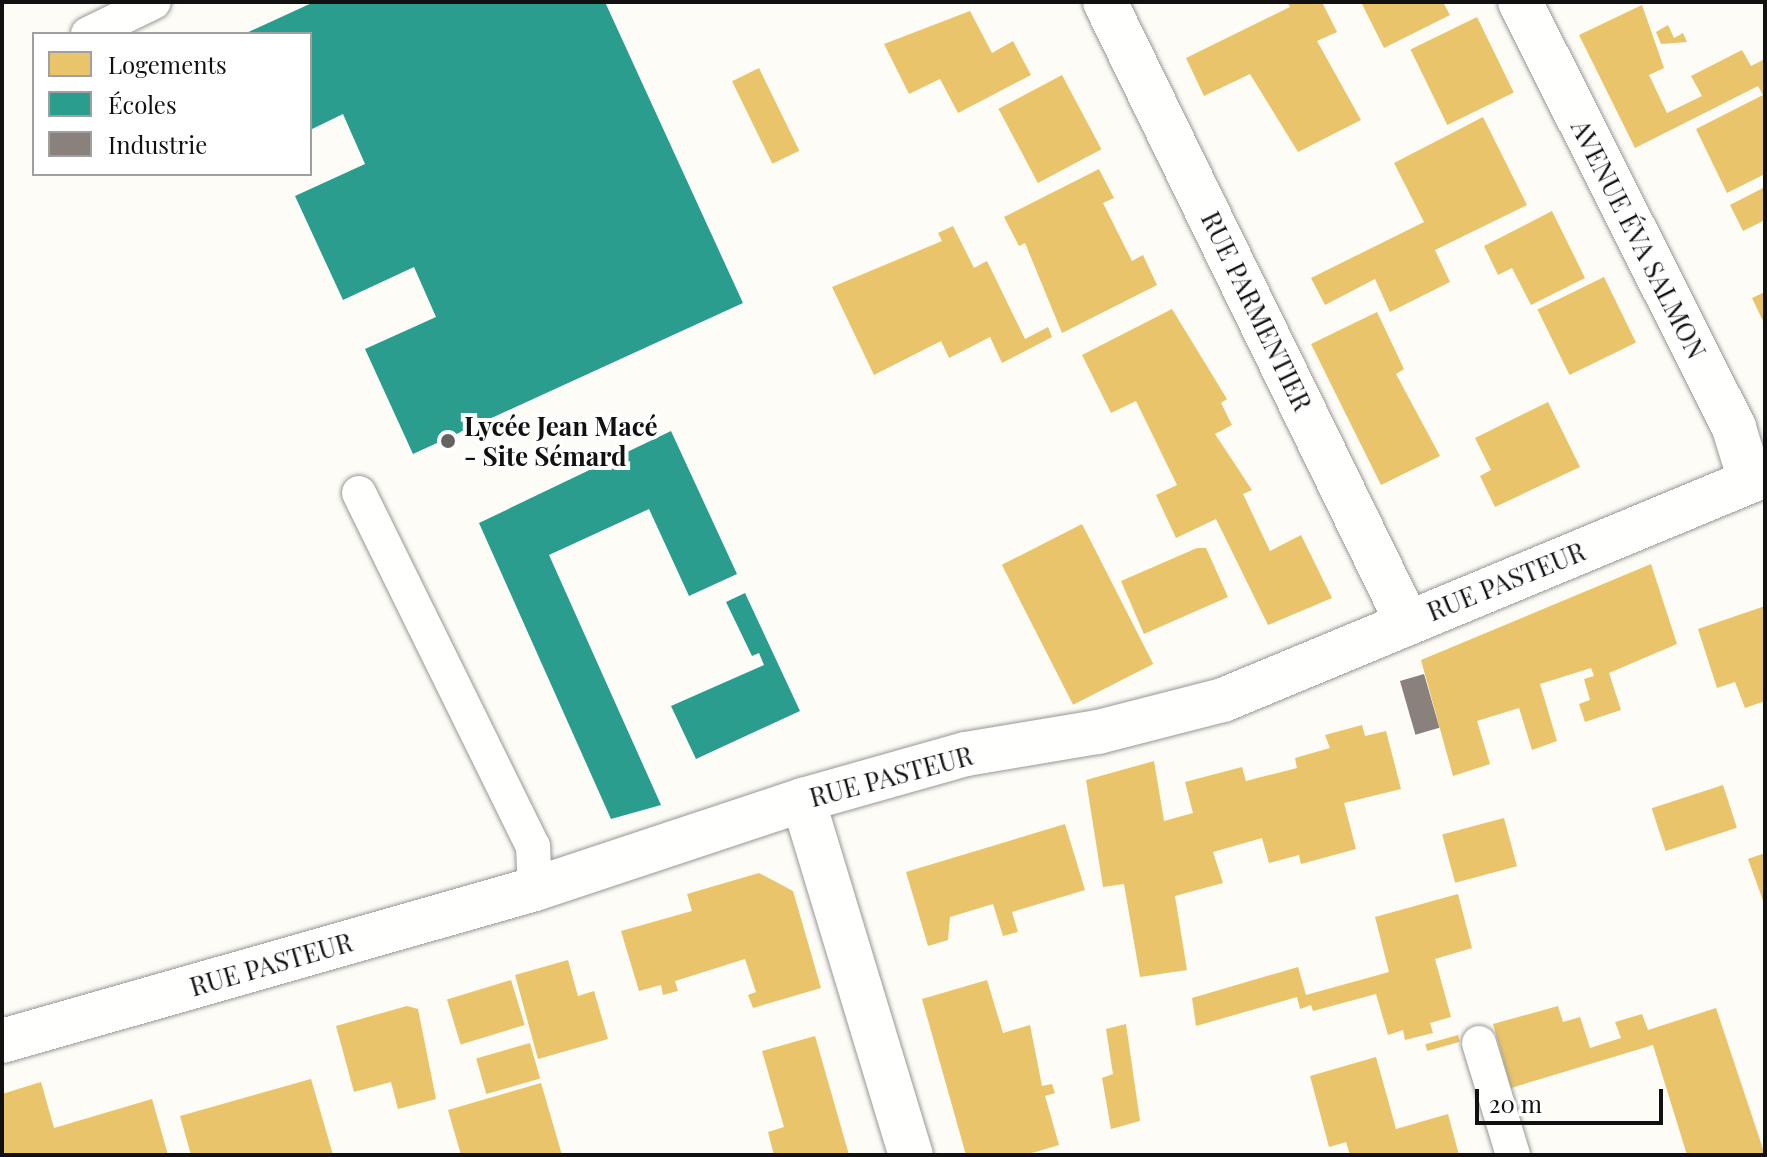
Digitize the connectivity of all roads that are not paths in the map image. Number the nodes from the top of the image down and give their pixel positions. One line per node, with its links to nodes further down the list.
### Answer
1 (154, 2): 4 (lane)
2 (1105, 2): 7 (street, RUE PARMENTIER)
3 (1520, 2): 5 (street, AVENUE ÉVA SALMON)
4 (92, 32)
5 (1758, 477): 7 (street, RUE PASTEUR)
6 (359, 493): 9 (lane)
7 (1407, 622): 8 (street, RUE PASTEUR)
8 (803, 800): 9 (street, RUE PASTEUR); 12 (street)
9 (535, 889): 10 (street, RUE PASTEUR)
10 (2, 1041)
11 (1479, 1043): 13 (lane)
12 (911, 1155)
13 (1513, 1155)

